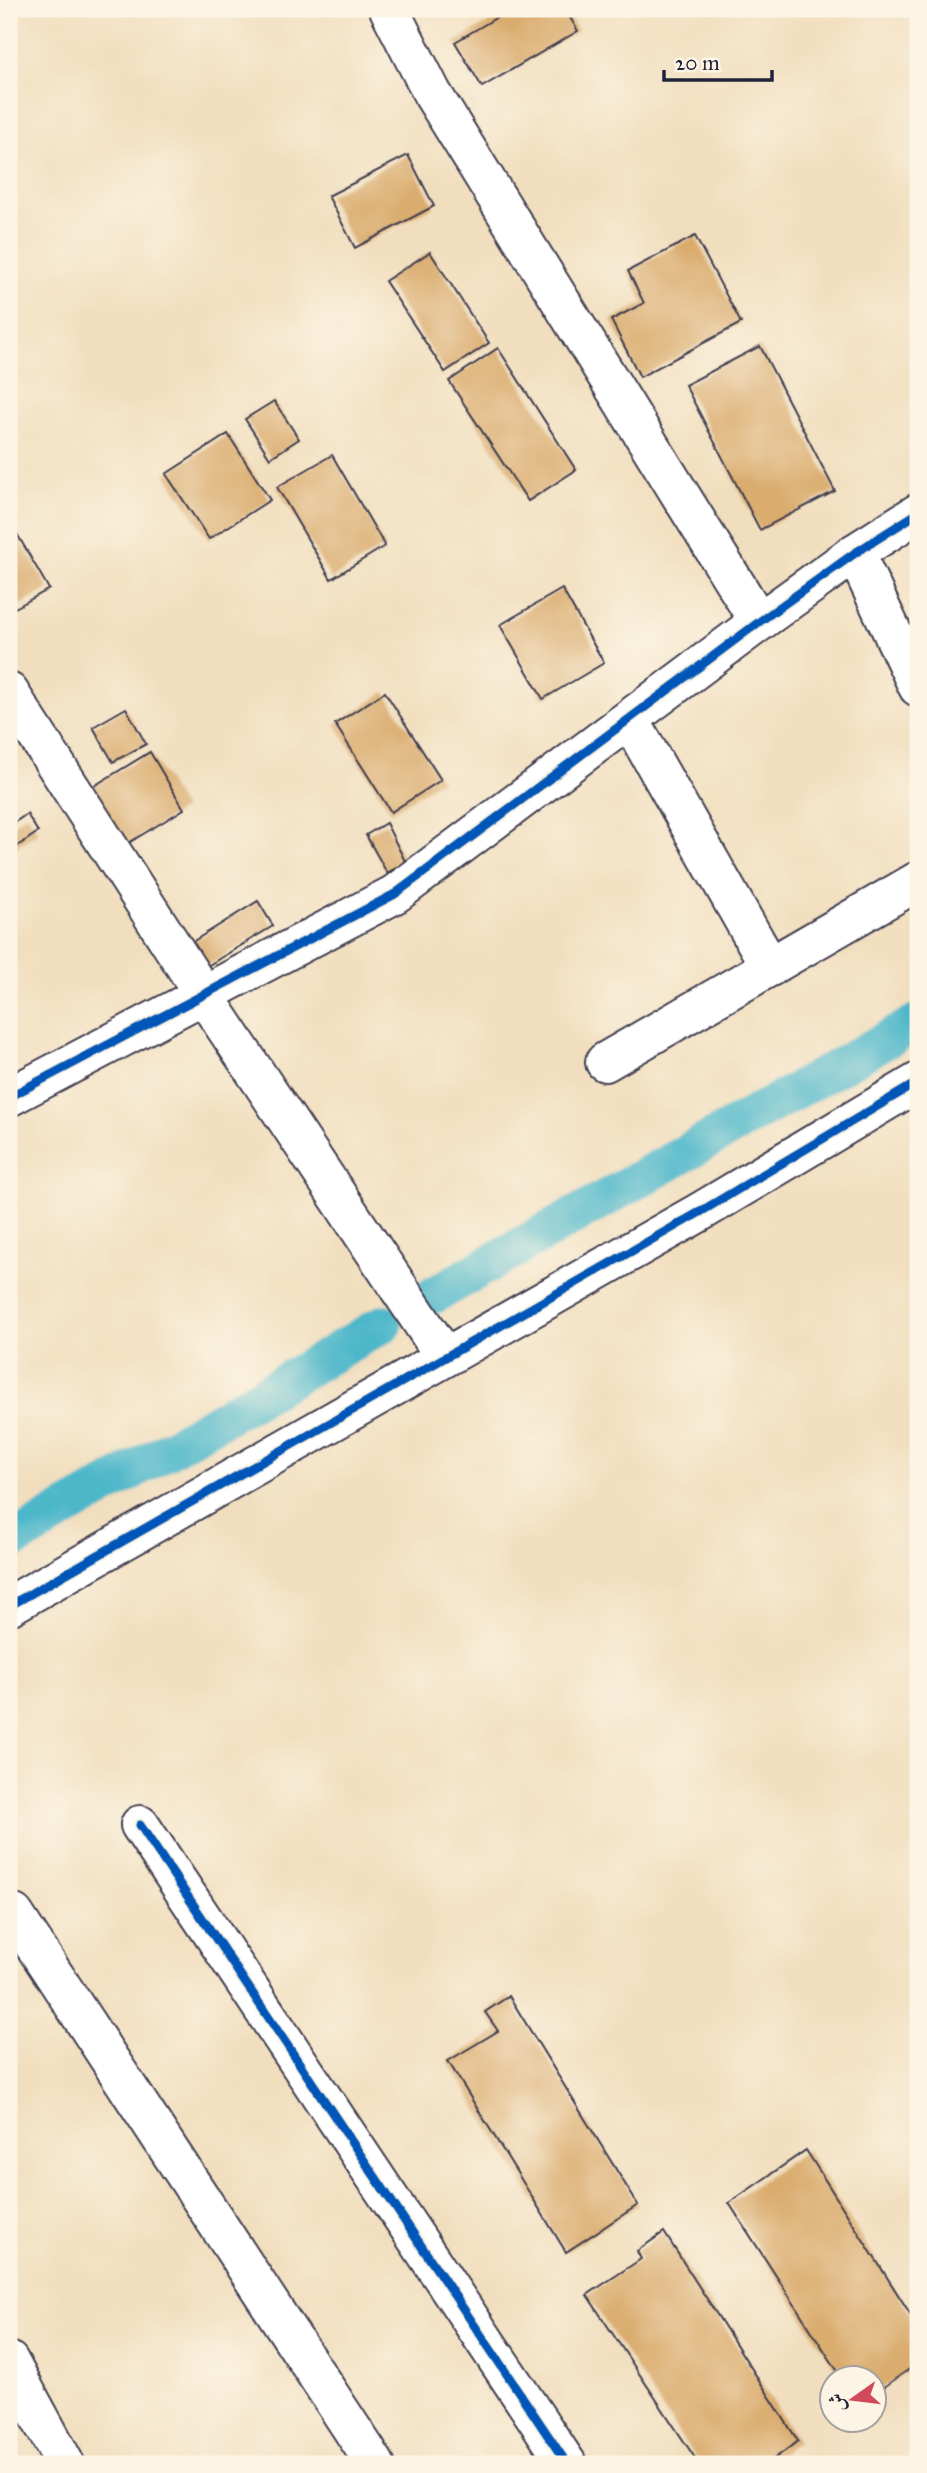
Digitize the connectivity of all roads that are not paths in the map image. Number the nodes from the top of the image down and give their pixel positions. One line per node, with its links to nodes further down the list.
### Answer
1 (389, 9): 4 (street)
2 (918, 513): 3 (street)
3 (855, 553): 4 (street); 5 (street)
4 (759, 622): 7 (street)
5 (918, 687)
6 (9, 692): 10 (street)
7 (630, 720): 9 (street); 10 (street)
8 (918, 881): 9 (street)
9 (771, 967): 11 (street)
10 (203, 994): 13 (street); 14 (street)
11 (605, 1062)
12 (918, 1082): 14 (street)
13 (9, 1097)
14 (445, 1357): 15 (street)
15 (9, 1605)
16 (140, 1825): 21 (street)
17 (14, 1914): 20 (street)
18 (9, 2361): 19 (street)
19 (65, 2464)
20 (374, 2464)
21 (567, 2464)

